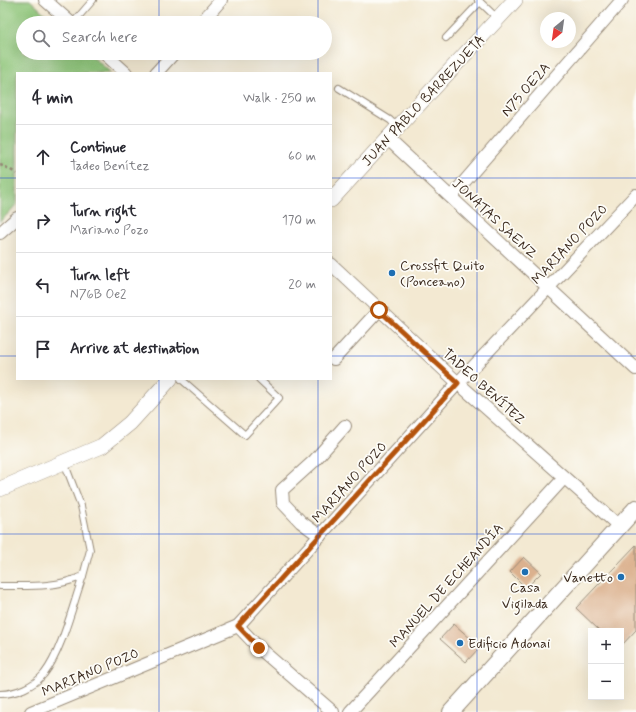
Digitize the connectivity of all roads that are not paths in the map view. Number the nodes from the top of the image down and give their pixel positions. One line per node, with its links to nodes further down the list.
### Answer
1 (45, 0): 7 (street)
2 (93, 0): 8 (lane)
3 (221, 0): 9 (street)
4 (514, 0): 10 (street, JUAN PABLO BARREZUETA)
5 (622, 0): 19 (street, N75 OE2A)
6 (479, 1): 10 (lane); 11 (lane)
7 (64, 16)
8 (78, 16)
9 (207, 16)
10 (498, 18): 17 (street, JUAN PABLO BARREZUETA)
11 (446, 38)
12 (112, 60): 14 (street)
13 (168, 60): 15 (street)
14 (125, 72)
15 (157, 72)
16 (339, 88): 17 (lane)
17 (392, 133): 19 (street, JONATAS SAENZ); 20 (street, JUAN PABLO BARREZUETA)
18 (636, 195): 24 (street, MARIANO POZO)
19 (451, 197): 24 (street, JONATAS SAENZ)
20 (332, 199)
21 (16, 219): 22 (street)
22 (0, 233)
23 (332, 265): 25 (street, TADEO BENÍTEZ)
24 (548, 288): 27 (street, JONATAS SAENZ); 31 (street, MARIANO POZO)
25 (379, 310): 26 (street); 31 (street, TADEO BENÍTEZ)
26 (334, 359)
27 (636, 369)
28 (169, 380): 33 (street)
29 (182, 380): 30 (lane)
30 (260, 380)
31 (458, 383): 34 (street, TADEO BENÍTEZ); 38 (street, MARIANO POZO)
32 (345, 426): 38 (street)
33 (64, 462): 35 (street); 39 (lane)
34 (564, 478): 37 (street, TADEO BENÍTEZ); 45 (street, MANUEL DE ECHEANDÍA)
35 (0, 489)
36 (636, 508): 37 (main road)
37 (619, 526): 46 (main road)
38 (320, 536): 41 (street, MARIANO POZO)
39 (83, 576): 40 (lane); 42 (lane)
40 (0, 586)
41 (238, 626): 43 (street, MARIANO POZO); 44 (street)
42 (0, 694)
43 (31, 712)
44 (333, 712)
45 (350, 712)
46 (451, 712)

